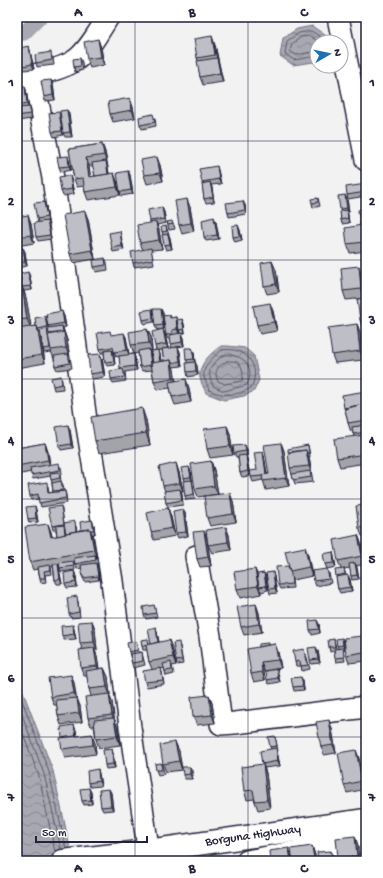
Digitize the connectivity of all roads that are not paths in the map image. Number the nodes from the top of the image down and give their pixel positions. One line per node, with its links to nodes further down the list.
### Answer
1 (108, 17): 3 (street)
2 (338, 17): 4 (street)
3 (17, 80): 9 (street)
4 (366, 160)
5 (196, 556): 6 (street)
6 (366, 707)
7 (366, 820): 9 (main road, Borguna Highway)
8 (366, 841): 11 (street)
9 (149, 856): 10 (main road, Borguna Highway)
10 (63, 861)
11 (247, 861)

